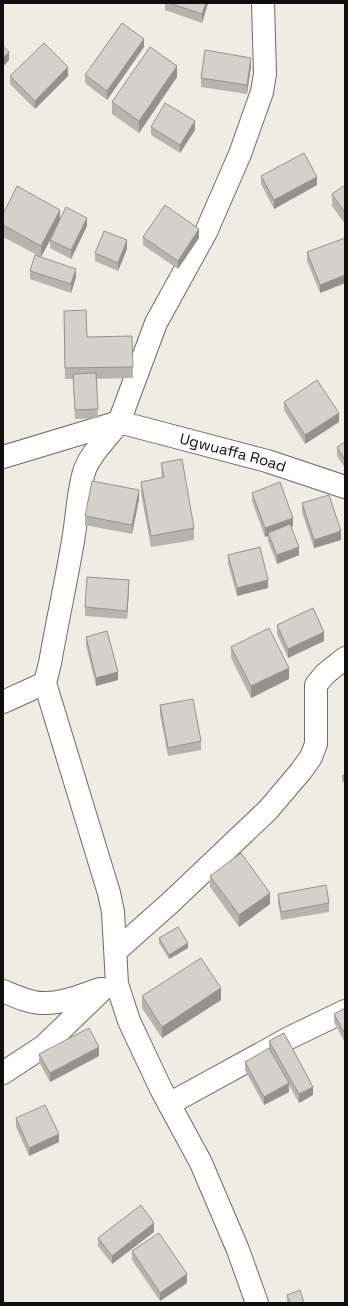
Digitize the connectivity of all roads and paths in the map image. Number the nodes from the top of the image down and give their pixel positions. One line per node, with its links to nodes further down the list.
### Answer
1 (263, 3): 2 (street)
2 (119, 422): 3 (street); 4 (street, Ugwuaffa Road); 6 (street)
3 (3, 457)
4 (345, 487)
5 (345, 658): 8 (street)
6 (45, 683): 7 (street); 8 (street)
7 (3, 702)
8 (116, 951): 9 (street)
9 (110, 986): 10 (street); 12 (street); 13 (street)
10 (3, 991)
11 (345, 1012): 13 (street)
12 (3, 1073)
13 (169, 1104): 14 (street)
14 (258, 1303)

